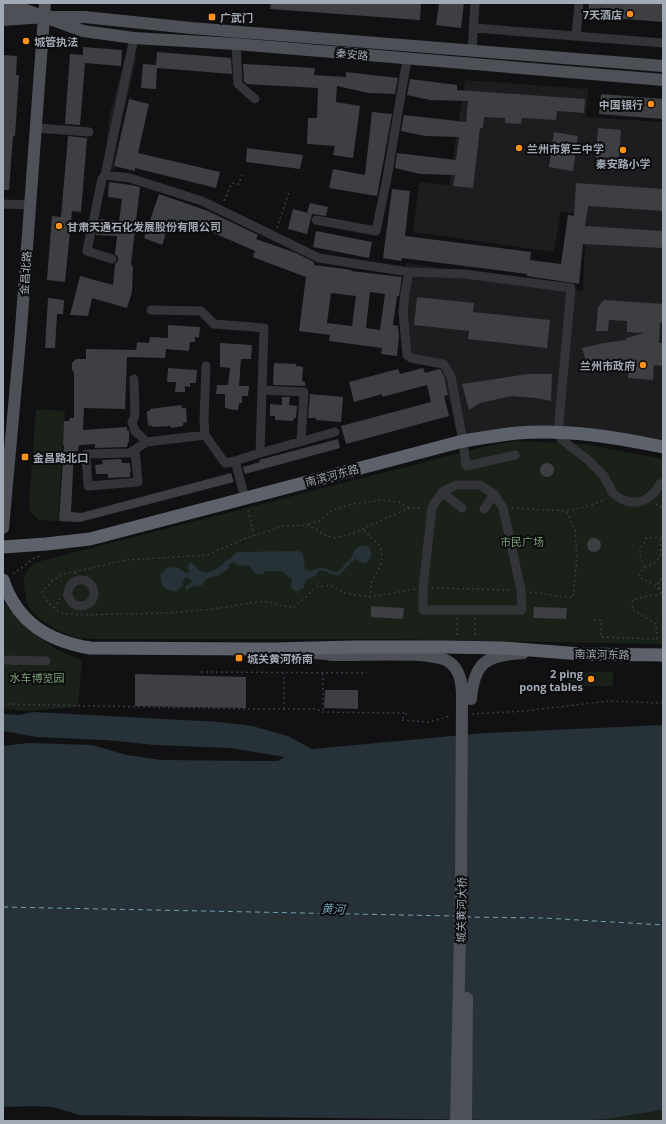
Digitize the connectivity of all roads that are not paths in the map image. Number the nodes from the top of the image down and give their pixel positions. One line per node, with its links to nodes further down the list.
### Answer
1 (45, 3): 5 (main road, 金昌北路)
2 (475, 3): 7 (street)
3 (579, 3): 8 (street)
4 (3, 8): 5 (main road, 秦安路)
5 (44, 16): 6 (main road, 秦安路); 9 (main road, 秦安路); 12 (main road, 秦安路); 17 (main road, 金昌北路)
6 (3, 20)
7 (474, 28): 8 (street); 12 (street)
8 (576, 36): 10 (street)
9 (134, 38): 11 (main road, 秦安路); 19 (street)
10 (663, 43)
11 (236, 44): 13 (main road, 秦安路); 16 (street)
12 (472, 51): 14 (main road, 秦安路)
13 (407, 59): 15 (main road, 秦安路); 22 (street)
14 (663, 66)
15 (663, 80)
16 (255, 99)
17 (36, 128): 18 (street); 21 (main road, 金昌北路)
18 (89, 132)
19 (105, 175): 23 (street); 24 (street)
20 (3, 204): 21 (street)
21 (30, 205): 37 (main road, 金昌北路)
22 (316, 220)
23 (112, 259)
24 (409, 272): 31 (street); 32 (street)
25 (151, 310): 28 (street)
26 (206, 366): 30 (street)
27 (134, 379): 33 (street)
28 (262, 390): 34 (street); 38 (street)
29 (335, 432): 34 (street)
30 (205, 435): 33 (street); 40 (street)
31 (559, 436): 32 (highway, 南滨河东路); 35 (highway, 南滨河东路); 41 (street)
32 (462, 441): 39 (street); 44 (highway, 南滨河东路)
33 (148, 442): 36 (street)
34 (301, 442): 38 (street)
35 (663, 447)
36 (135, 450): 36 (street)
37 (7, 452): 47 (main road, 金昌北路)
38 (260, 453): 40 (street)
39 (515, 455)
40 (235, 461): 44 (street)
41 (663, 483)
42 (442, 492): 43 (street); 43 (street); 45 (street)
43 (494, 494): 46 (street)
44 (245, 498): 48 (highway, 南滨河东路)
45 (462, 508)
46 (484, 509)
47 (3, 528)
48 (3, 547)
49 (76, 576): 49 (street)
50 (3, 580): 51 (highway, 南滨河东路)
51 (276, 649): 52 (highway, 南滨河东路); 56 (main road, 南滨河东路)
52 (553, 652): 53 (highway, 南滨河东路); 56 (main road)
53 (663, 655)
54 (3, 660): 55 (street)
55 (46, 661)
56 (467, 698): 57 (main road, 城关黄河大桥, bridge); 58 (main road, 城关黄河大桥, bridge)
57 (456, 1121)
58 (466, 1121)

